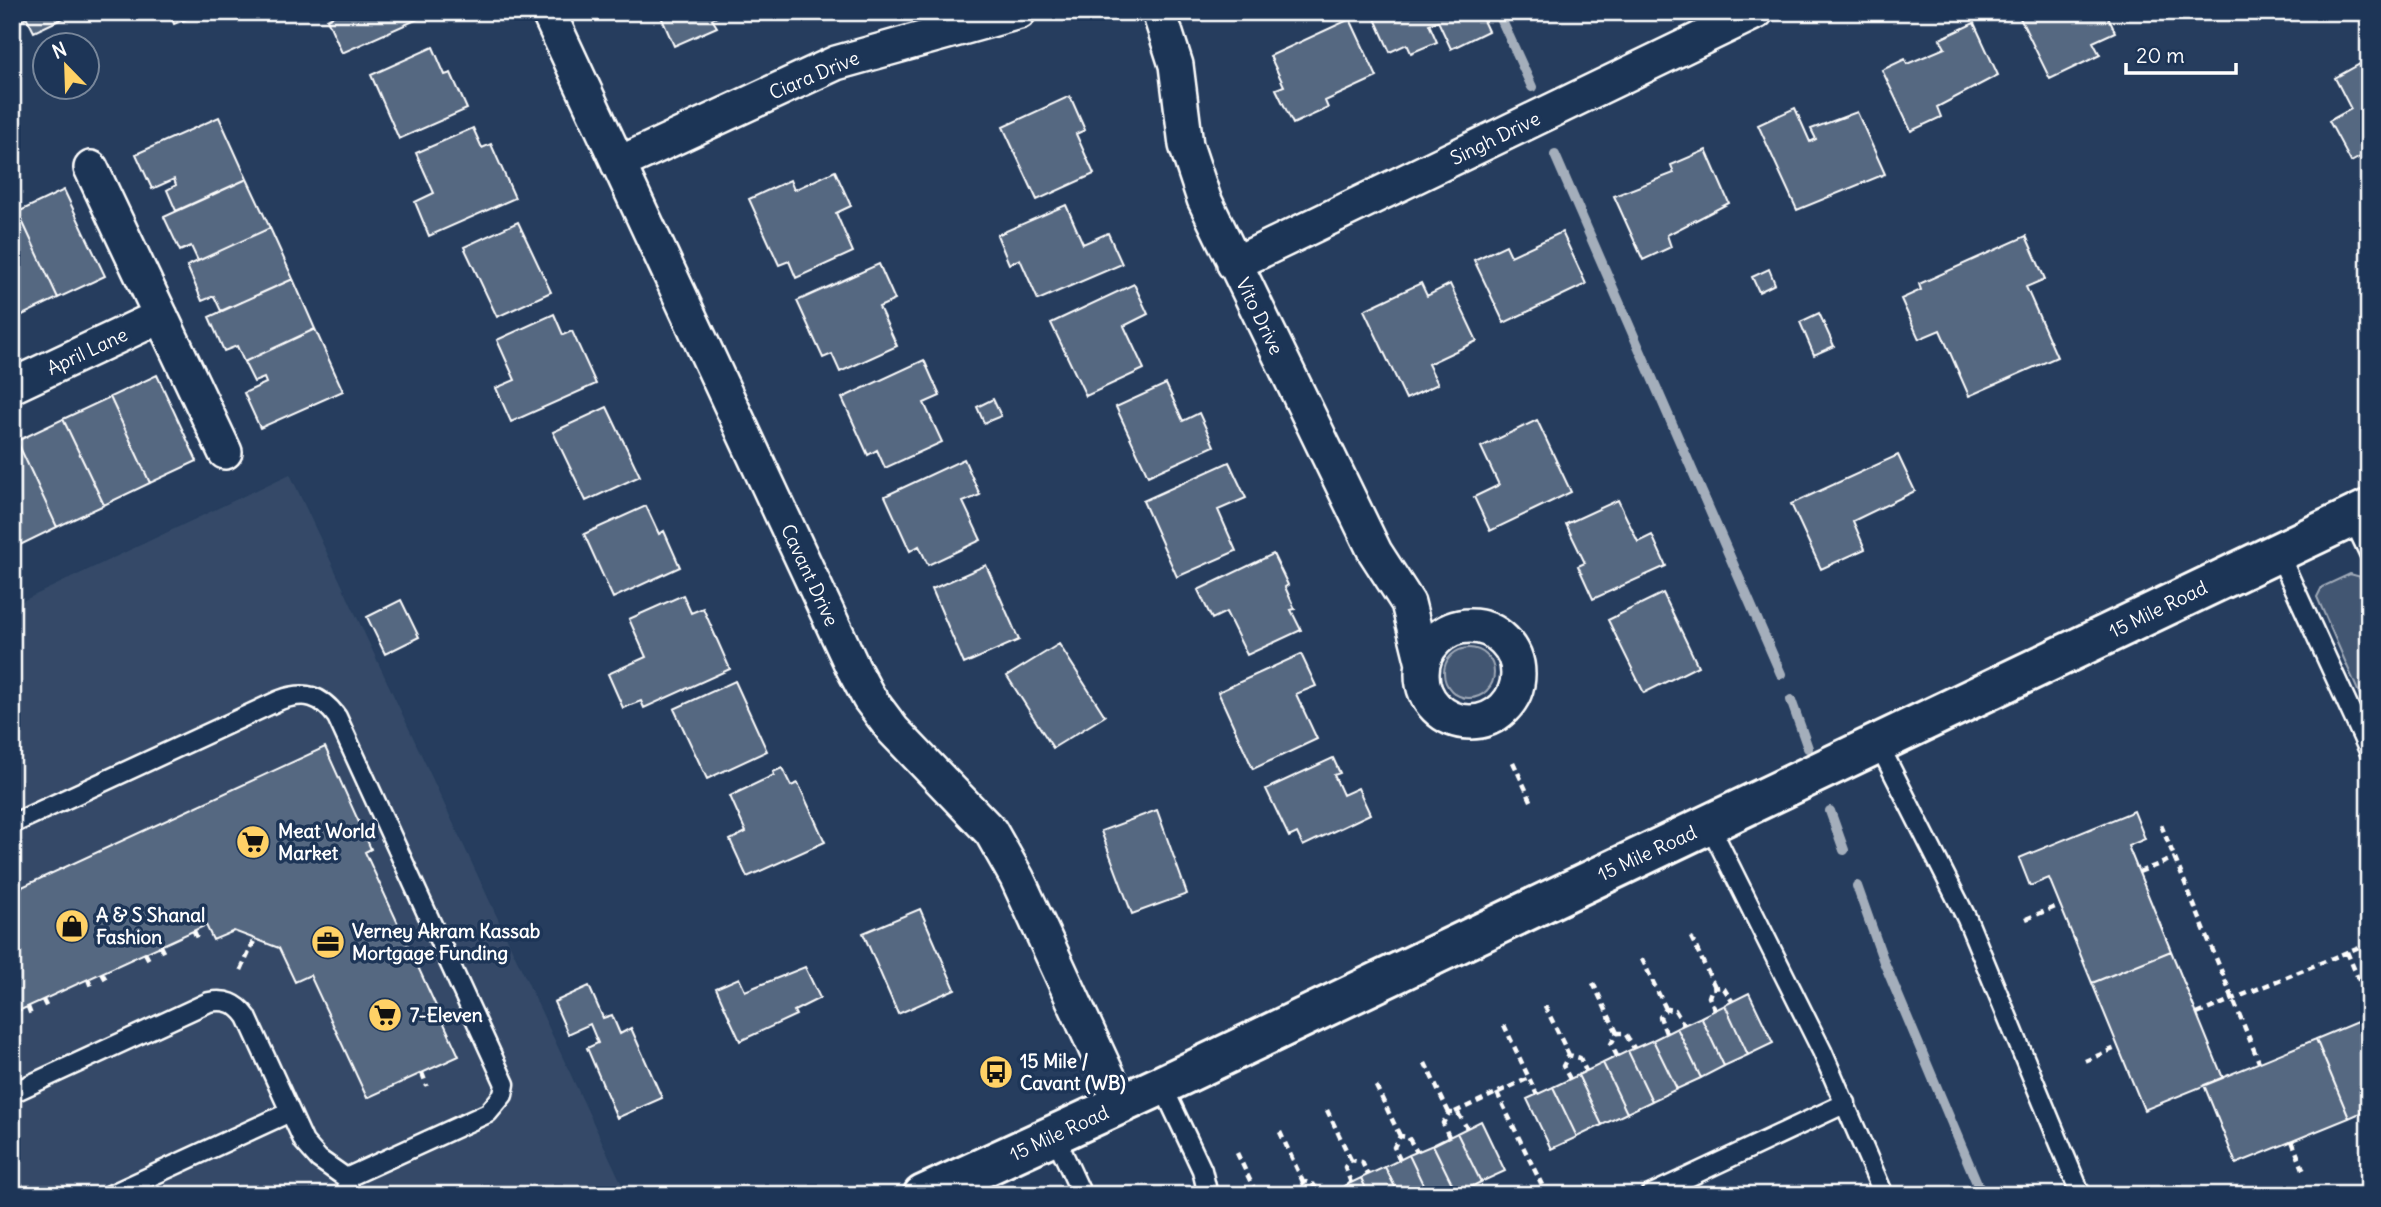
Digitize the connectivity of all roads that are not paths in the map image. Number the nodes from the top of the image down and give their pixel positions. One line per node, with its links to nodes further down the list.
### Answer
1 (548, 12): 5 (street, Cavant Drive)
2 (1019, 12): 5 (street, Ciara Drive)
3 (1159, 12): 7 (street, Vito Drive)
4 (1756, 12): 7 (street, Singh Drive)
5 (618, 164): 24 (street, Cavant Drive)
6 (91, 168): 8 (street)
7 (1234, 264): 14 (street, Vito Drive)
8 (161, 316): 9 (street, April Lane); 10 (street)
9 (12, 386)
10 (225, 452)
11 (2360, 513): 12 (main road, 15 Mile Road); 13 (lane)
12 (2278, 552): 17 (main road, 15 Mile Road); 18 (lane)
13 (2369, 553)
14 (1408, 603): 15 (street, Vito Drive); 16 (street, Vito Drive)
15 (1468, 626): 16 (street); 16 (street, Vito Drive)
16 (1423, 664)
17 (1878, 743): 20 (main road, 15 Mile Road); 36 (lane)
18 (2369, 751)
19 (12, 824): 27 (lane)
20 (1709, 824): 21 (main road, 15 Mile Road); 23 (lane)
21 (1162, 1085): 24 (main road, 15 Mile Road); 33 (lane)
22 (12, 1093): 25 (lane)
23 (1846, 1102): 34 (lane); 35 (lane)
24 (1121, 1104): 26 (main road, 15 Mile Road)
25 (290, 1112): 27 (lane); 30 (lane)
26 (1055, 1136): 31 (main road, 15 Mile Road); 32 (lane)
27 (349, 1186)
28 (12, 1188): 29 (lane)
29 (15, 1195)
30 (110, 1195)
31 (923, 1195)
32 (1083, 1195)
33 (1209, 1195)
34 (1650, 1195)
35 (1884, 1195)
36 (2081, 1195)

